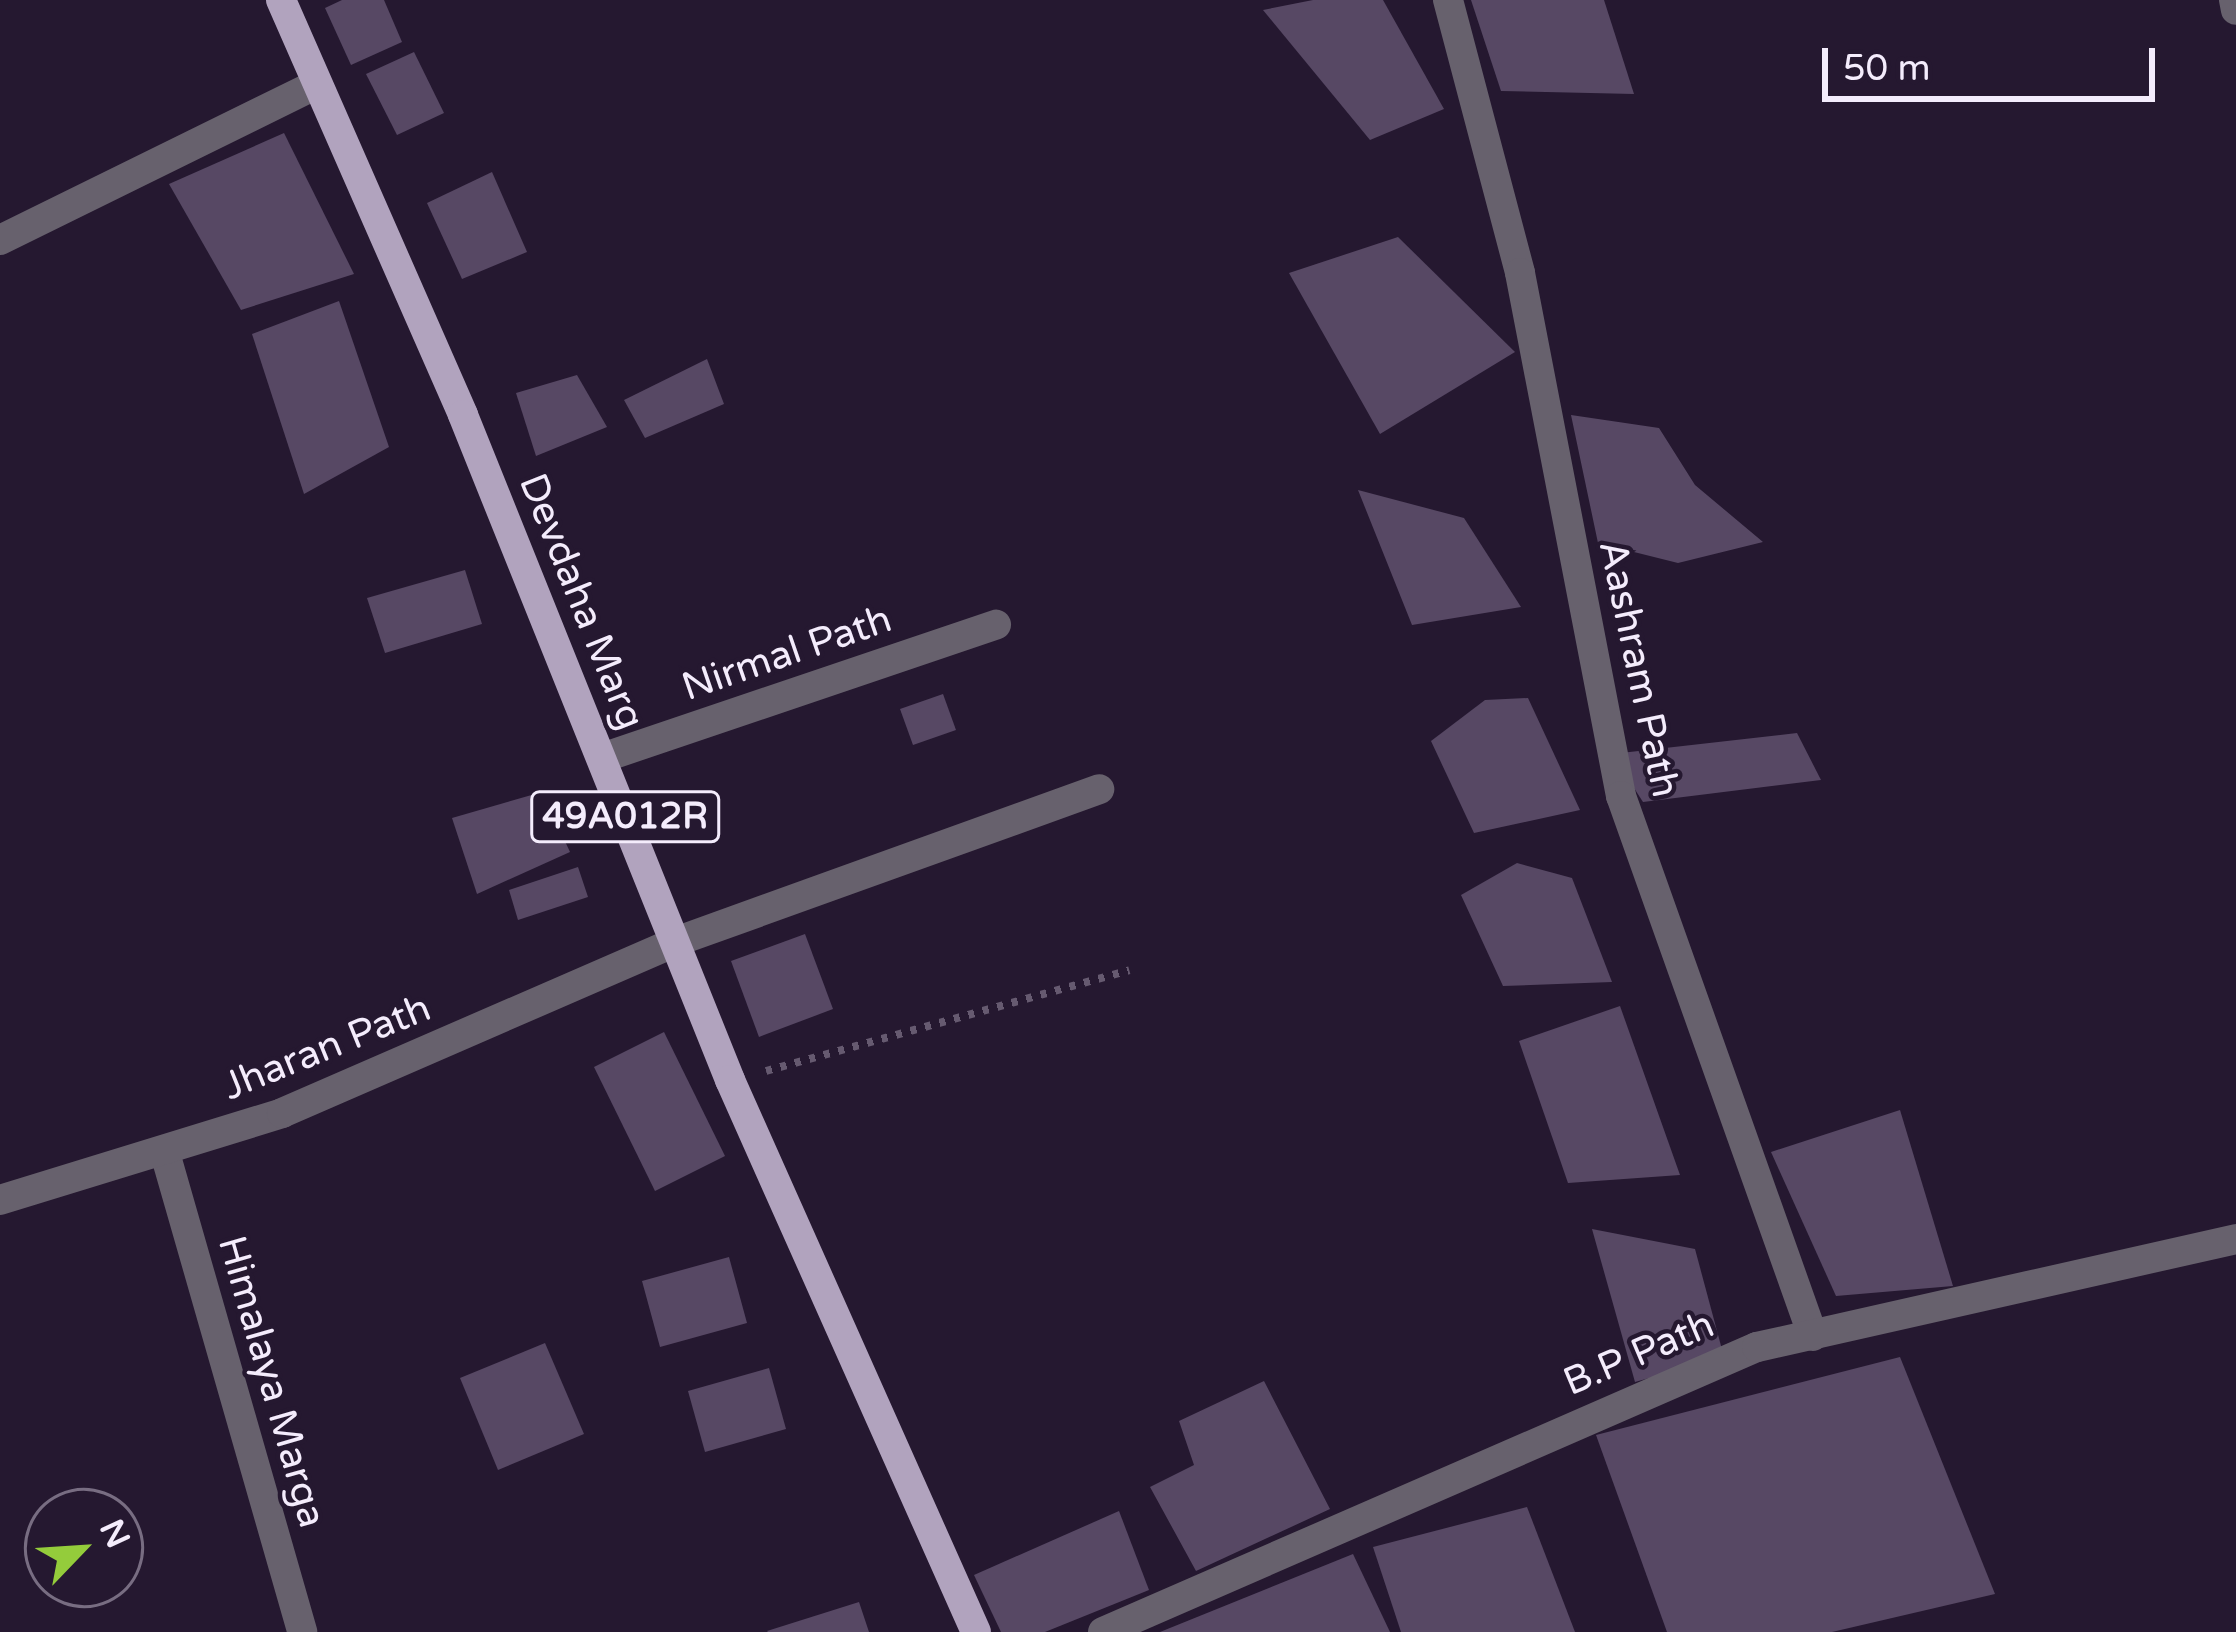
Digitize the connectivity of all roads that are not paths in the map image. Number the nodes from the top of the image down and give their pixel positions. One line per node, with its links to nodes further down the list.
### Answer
1 (280, 0): 5 (main road, Devdaha Marg / 49A012R)
2 (1448, 0): 14 (street, Aashram Path)
3 (2234, 0): 4 (street)
4 (2236, 10)
5 (317, 84): 6 (street); 8 (main road, Devdaha Marg / 49A012R)
6 (0, 240)
7 (996, 625): 8 (street, Nirmal Path)
8 (602, 758): 10 (main road, Devdaha Marg / 49A012R)
9 (1099, 789): 10 (street, Jharan Path)
10 (675, 942): 11 (street, Jharan Path); 16 (main road, Devdaha Marg / 49A012R)
11 (165, 1154): 12 (street, Jharan Path); 15 (street, Himalaya Marga)
12 (0, 1200)
13 (2236, 1239): 14 (street, B.P Path)
14 (1813, 1336): 17 (street, B.P Path)
15 (302, 1632)
16 (976, 1632)
17 (1103, 1632)

